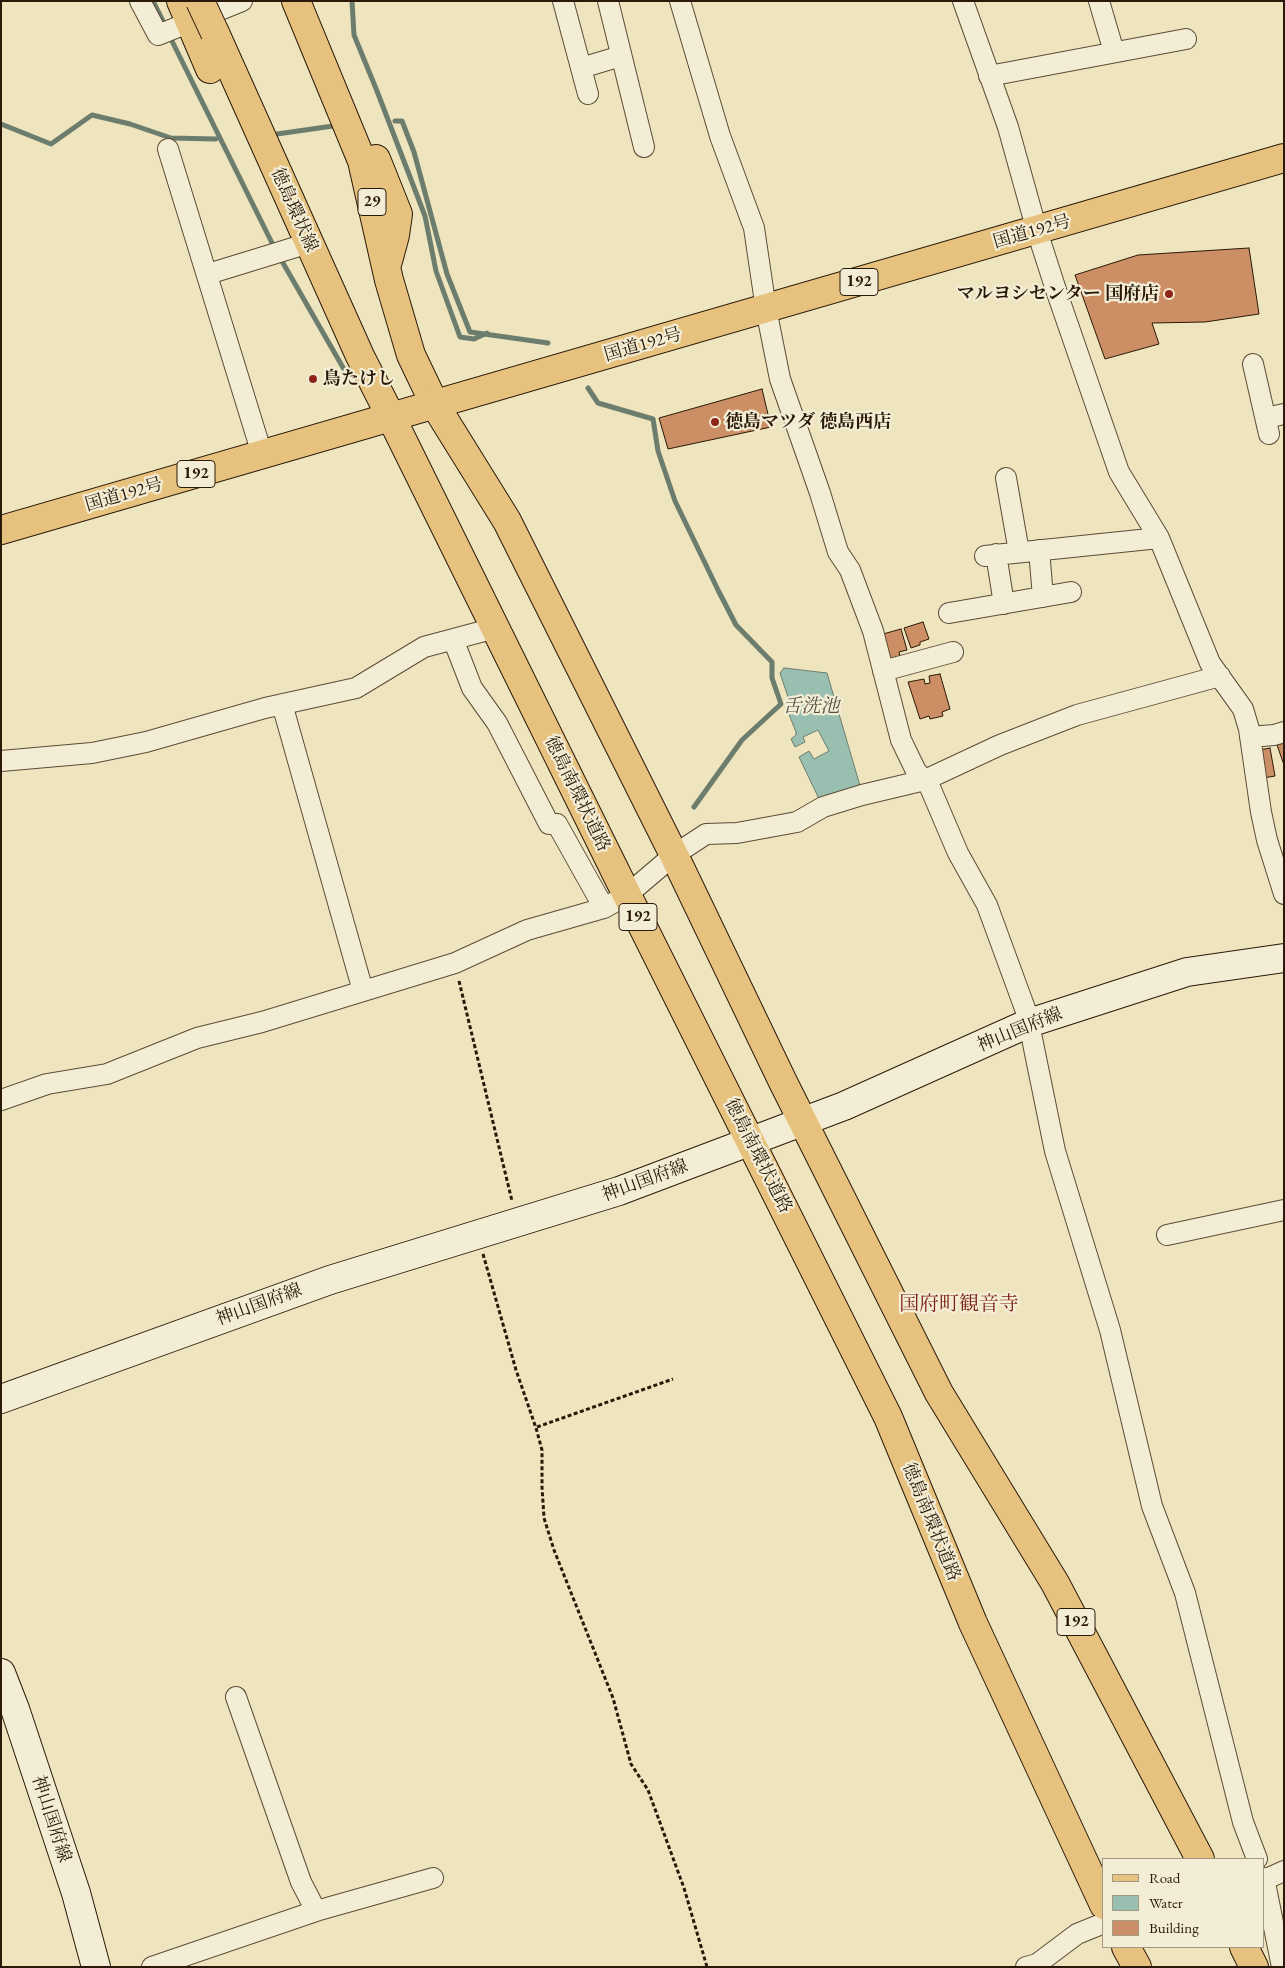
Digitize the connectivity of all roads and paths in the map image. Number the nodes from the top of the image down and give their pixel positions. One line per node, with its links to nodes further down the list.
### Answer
1 (140, 1): 9 (street)
2 (242, 1): 9 (street)
3 (563, 1): 13 (street)
4 (608, 1): 12 (street)
5 (680, 1): 22 (street)
6 (963, 1): 14 (street)
7 (1099, 1): 11 (street)
8 (303, 2): 24 (main road, 29)
9 (187, 20): 20 (main road, 徳島環状線)
10 (1186, 39): 11 (street)
11 (1114, 52): 14 (street)
12 (622, 56): 13 (street); 16 (street)
13 (581, 68): 15 (street)
14 (989, 76): 19 (street)
15 (588, 94)
16 (644, 147)
17 (168, 149): 21 (street)
18 (1284, 158): 19 (main road, 国道192号 / 192)
19 (1037, 231): 22 (main road, 国道192号 / 192); 30 (street)
20 (309, 243): 21 (street); 25 (main road, 徳島環状線)
21 (208, 274): 27 (street)
22 (766, 308): 24 (main road, 国道192号 / 192); 40 (street)
23 (1253, 364): 26 (street)
24 (435, 405): 25 (main road, 国道192号 / 192); 47 (main road, 192)
25 (391, 417): 27 (main road, 国道192号 / 192); 37 (main road, 徳島南環状道路 / 192)
26 (1273, 422)
27 (262, 454): 29 (main road, 国道192号 / 192)
28 (1006, 478): 32 (street)
29 (1, 530)
30 (1159, 538): 31 (street); 41 (street)
31 (1039, 550): 32 (street); 34 (street)
32 (1019, 552): 35 (street)
33 (1071, 592): 34 (street)
34 (1043, 597): 35 (street)
35 (1004, 604): 36 (street)
36 (950, 613)
37 (495, 628): 38 (street); 49 (main road, 徳島南環状道路 / 192)
38 (452, 639): 42 (street); 49 (street)
39 (953, 652): 40 (street)
40 (883, 671): 46 (street)
41 (1220, 676): 44 (street); 46 (street)
42 (282, 704): 45 (street); 52 (street)
43 (1284, 732): 44 (street)
44 (1250, 737): 48 (street)
45 (1, 761)
46 (925, 780): 47 (street); 53 (street)
47 (674, 855): 49 (street); 55 (main road, 192)
48 (1284, 894)
49 (615, 902): 51 (street); 56 (main road, 徳島南環状道路 / 192)
50 (1284, 958): 53 (main road, 神山国府線)
51 (455, 963): 52 (street); 58 (path)
52 (363, 992): 54 (street)
53 (1029, 1023): 55 (main road, 神山国府線); 67 (street)
54 (1, 1100)
55 (803, 1122): 56 (main road, 神山国府線); 66 (main road, 192)
56 (751, 1141): 58 (main road, 神山国府線); 72 (main road, 徳島南環状道路 / 192)
57 (1284, 1210): 60 (street)
58 (517, 1222): 59 (main road, 神山国府線)
59 (478, 1234): 62 (main road, 神山国府線); 63 (path)
60 (1167, 1235)
61 (673, 1379): 63 (path)
62 (1, 1399)
63 (536, 1428): 79 (path)
64 (1, 1673): 77 (main road, 神山国府線)
65 (236, 1697): 73 (street)
66 (1199, 1858)
67 (1257, 1858)
68 (1284, 1871): 70 (street)
69 (433, 1878): 73 (street)
70 (1265, 1879)
71 (1265, 1884): 83 (street)
72 (1102, 1901)
73 (316, 1911): 78 (street)
74 (1102, 1923): 80 (street)
75 (1127, 1948): 81 (main road)
76 (1244, 1948): 82 (main road)
77 (96, 1967)
78 (152, 1967)
79 (707, 1967)
80 (1026, 1967)
81 (1137, 1967)
82 (1254, 1967)
83 (1282, 1967)

